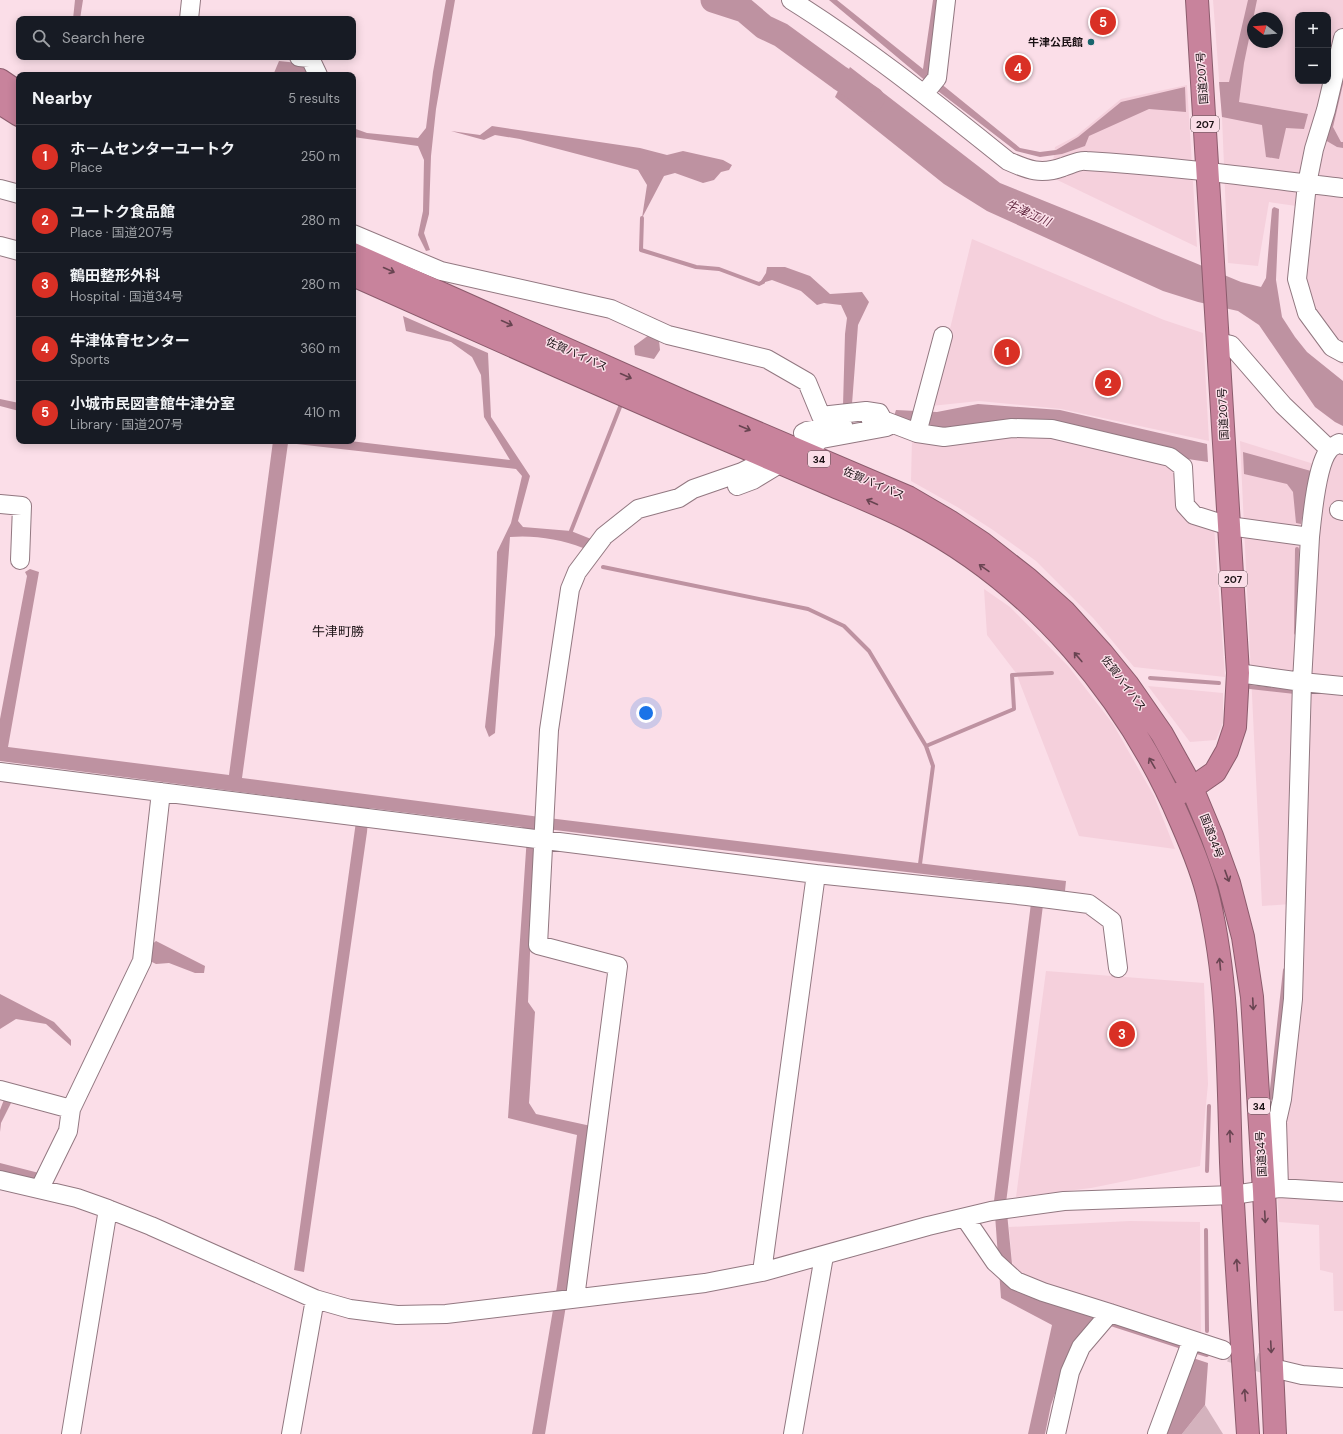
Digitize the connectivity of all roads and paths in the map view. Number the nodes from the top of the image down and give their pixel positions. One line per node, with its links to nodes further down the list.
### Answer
1 (191, 0): 5 (street)
2 (792, 0): 10 (street)
3 (946, 0): 10 (street)
4 (1197, 0): 14 (highway, 国道207号 / 207)
5 (189, 16)
6 (1343, 38): 15 (street)
7 (311, 60): 8 (street)
8 (317, 72)
9 (0, 80): 11 (highway)
10 (930, 87): 14 (street)
11 (16, 91)
12 (0, 103): 13 (highway)
13 (16, 113)
14 (1208, 172): 15 (street); 27 (highway, 国道207号 / 207)
15 (1307, 184): 16 (street); 28 (street)
16 (1343, 188)
17 (0, 189): 18 (street)
18 (16, 193)
19 (356, 235): 24 (street)
20 (0, 246): 21 (street)
21 (16, 250)
22 (356, 255): 25 (highway, 佐賀バイパス / 34, one-way to 25)
23 (356, 276): 33 (highway, 佐賀バイパス / 34)
24 (480, 280): 25 (street); 29 (street)
25 (467, 305): 31 (highway, 佐賀バイパス / 34, one-way to 31)
26 (943, 336): 30 (street)
27 (1218, 337): 32 (street); 37 (highway, 国道207号 / 207)
28 (1343, 353)
29 (890, 422): 30 (street); 31 (street)
30 (917, 433): 37 (street)
31 (802, 442): 44 (highway, 佐賀バイパス / 34)
32 (1336, 447): 38 (street)
33 (781, 463): 35 (street); 46 (highway, 佐賀バイパス / 34, one-way to 33)
34 (752, 467): 35 (street)
35 (679, 498): 47 (street)
36 (0, 504): 39 (street)
37 (1230, 526): 38 (street); 40 (highway, 国道207号 / 207)
38 (1310, 537): 41 (street)
39 (20, 560)
40 (1238, 673): 41 (street); 44 (highway, 国道207号 / 207)
41 (1302, 682): 42 (street); 54 (street)
42 (1343, 686)
43 (0, 772): 45 (street)
44 (1192, 788): 46 (highway, 国道207号 / 207); 54 (highway, 国道34号 / 34, one-way to 54)
45 (161, 792): 47 (street); 51 (street)
46 (1171, 798): 56 (highway, 国道34号 / 34, one-way to 46)
47 (544, 829): 48 (street); 61 (street)
48 (816, 874): 49 (street); 60 (street)
49 (1118, 968)
50 (0, 1090): 51 (street)
51 (71, 1109): 53 (street)
52 (0, 1180): 53 (street)
53 (40, 1188): 57 (street)
54 (1271, 1190): 55 (street); 56 (street); 74 (highway, 国道34号 / 34, one-way to 74)
55 (1343, 1192)
56 (1233, 1194): 58 (street); 73 (highway, 国道34号 / 34, one-way to 56)
57 (108, 1209): 62 (street); 68 (street)
58 (965, 1218): 59 (street); 63 (street)
59 (824, 1256): 60 (street); 70 (street)
60 (762, 1272): 61 (street)
61 (575, 1298): 62 (street)
62 (315, 1299): 69 (street)
63 (1110, 1313): 64 (street); 71 (street)
64 (1192, 1340): 65 (street); 72 (street)
65 (1223, 1350)
66 (1281, 1370): 67 (street)
67 (1343, 1378)
68 (71, 1434)
69 (291, 1434)
70 (794, 1434)
71 (1056, 1434)
72 (1157, 1434)
73 (1248, 1434)
74 (1275, 1434)

